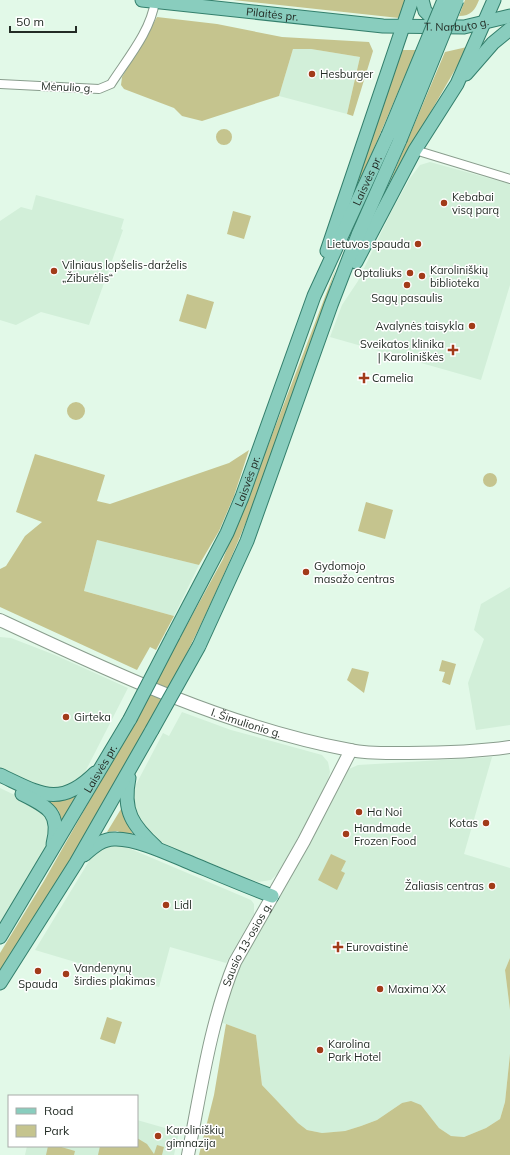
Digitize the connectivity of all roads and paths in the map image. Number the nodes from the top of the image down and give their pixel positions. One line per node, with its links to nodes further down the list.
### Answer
1 (142, 0): 7 (main road, Pilaitės pr.)
2 (412, 0): 10 (main road)
3 (422, 0): 11 (main road)
4 (444, 0): 15 (main road, Laisvės pr., bridge)
5 (457, 0): 15 (main road, Laisvės pr., bridge)
6 (494, 0): 9 (main road, Laisvės pr.)
7 (155, 2): 10 (main road, Pilaitės pr.); 13 (street, Mėnulio g.)
8 (510, 16): 9 (main road, T. Narbuto g.)
9 (484, 23): 11 (main road, T. Narbuto g.); 14 (main road, Laisvės pr.)
10 (402, 27): 11 (main road, T. Narbuto g.); 18 (main road)
11 (442, 28)
12 (510, 29): 14 (main road)
13 (0, 84)
14 (457, 84): 16 (main road, Laisvės pr.)
15 (394, 138): 18 (main road, Laisvės pr.); 19 (main road, Laisvės pr.)
16 (415, 150): 17 (street); 19 (main road, Laisvės pr.)
17 (510, 179)
18 (314, 296): 23 (main road, Laisvės pr., bridge)
19 (331, 305): 24 (main road, Laisvės pr., bridge)
20 (0, 620): 22 (street, I. Šimulionio g.)
21 (510, 747): 22 (street, I. Šimulionio g.)
22 (351, 750): 30 (street, Sausio 13-osios g.)
23 (106, 762): 25 (main road); 28 (main road, Laisvės pr.)
24 (130, 771): 27 (main road); 29 (main road, Laisvės pr.)
25 (0, 775)
26 (0, 784): 28 (main road)
27 (159, 850): 29 (main road); 30 (main road)
28 (49, 858): 31 (main road, Laisvės pr.)
29 (76, 863): 32 (main road, Laisvės pr.)
30 (272, 896): 33 (street, Sausio 13-osios g.)
31 (0, 937)
32 (0, 983)
33 (188, 1155)

